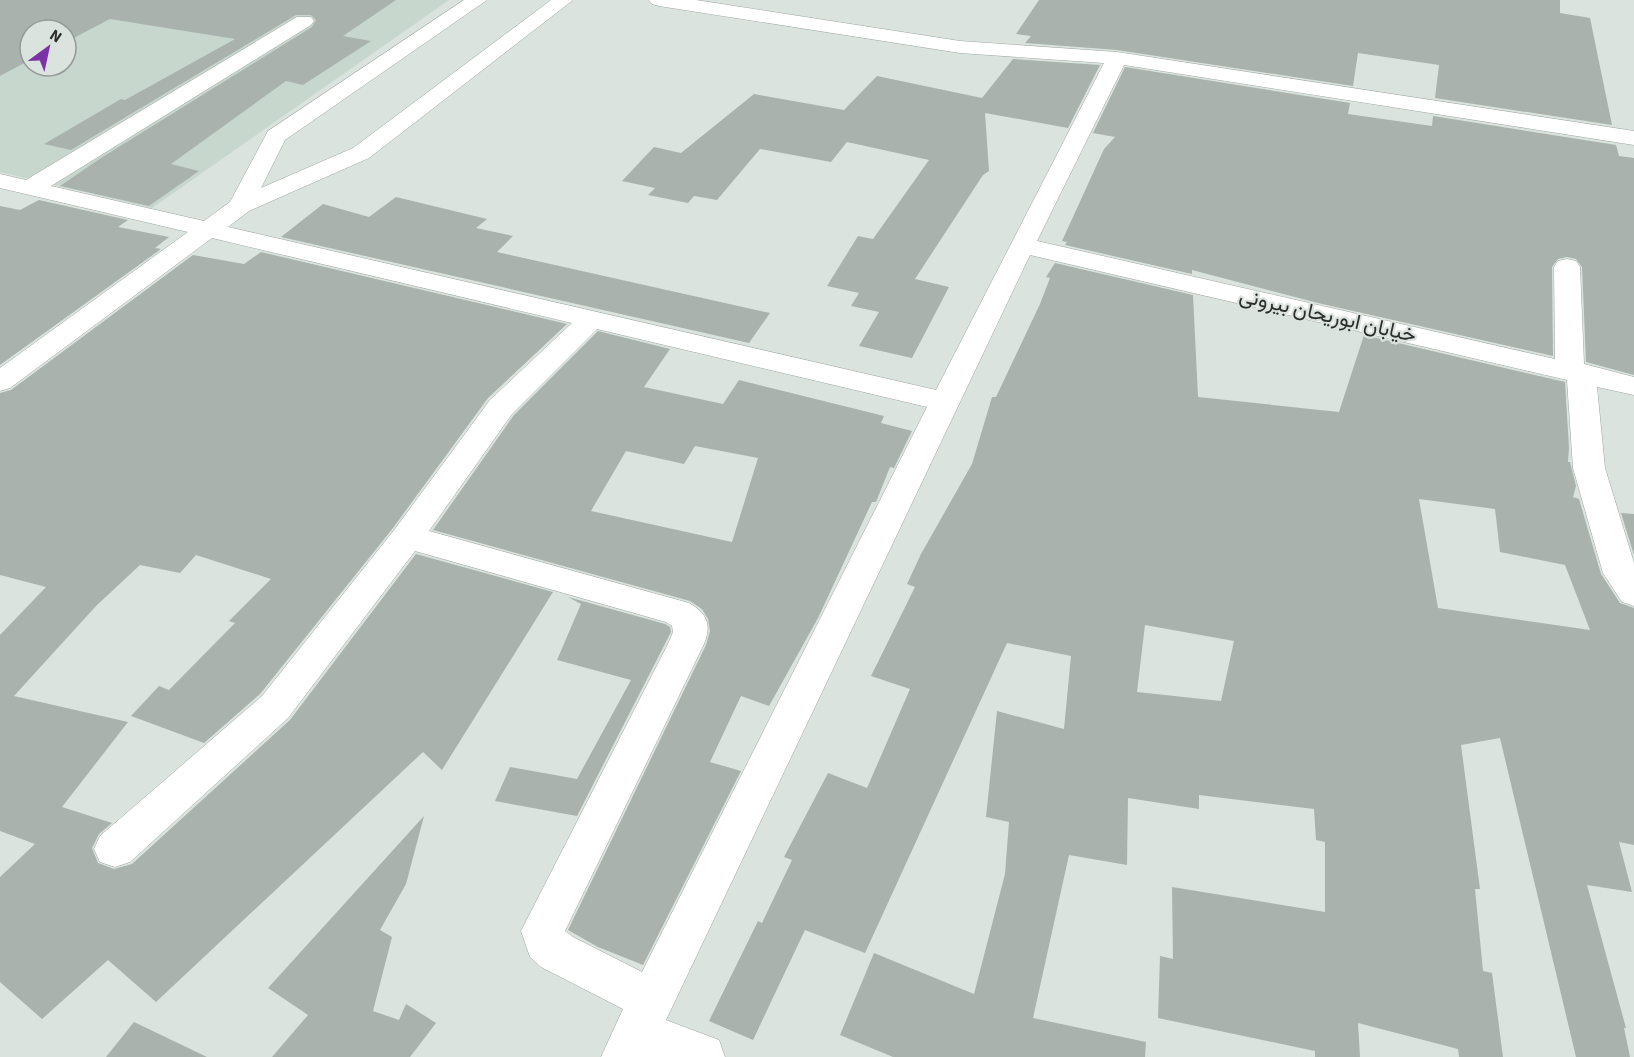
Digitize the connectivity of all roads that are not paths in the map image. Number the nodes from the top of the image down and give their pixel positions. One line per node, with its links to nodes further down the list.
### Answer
1 (477, 0): 9 (street)
2 (563, 0): 9 (street)
3 (659, 0): 5 (street)
4 (304, 21): 8 (street)
5 (1117, 58): 6 (street); 11 (street)
6 (1634, 138)
7 (0, 181): 8 (street)
8 (30, 188): 10 (street)
9 (240, 206): 10 (street)
10 (208, 230): 13 (street); 15 (street)
11 (1022, 245): 14 (street, خیابان ابوریحان بیرونی); 17 (street)
12 (1566, 267): 14 (street)
13 (592, 319): 17 (street); 18 (street)
14 (1575, 371): 16 (street, خیابان ابوریحان بیرونی); 19 (street)
15 (0, 382)
16 (1634, 386)
17 (946, 402): 21 (street)
18 (407, 537): 20 (street); 21 (street)
19 (1634, 593)
20 (115, 849)
21 (638, 1029): 22 (street)
22 (702, 1057)

